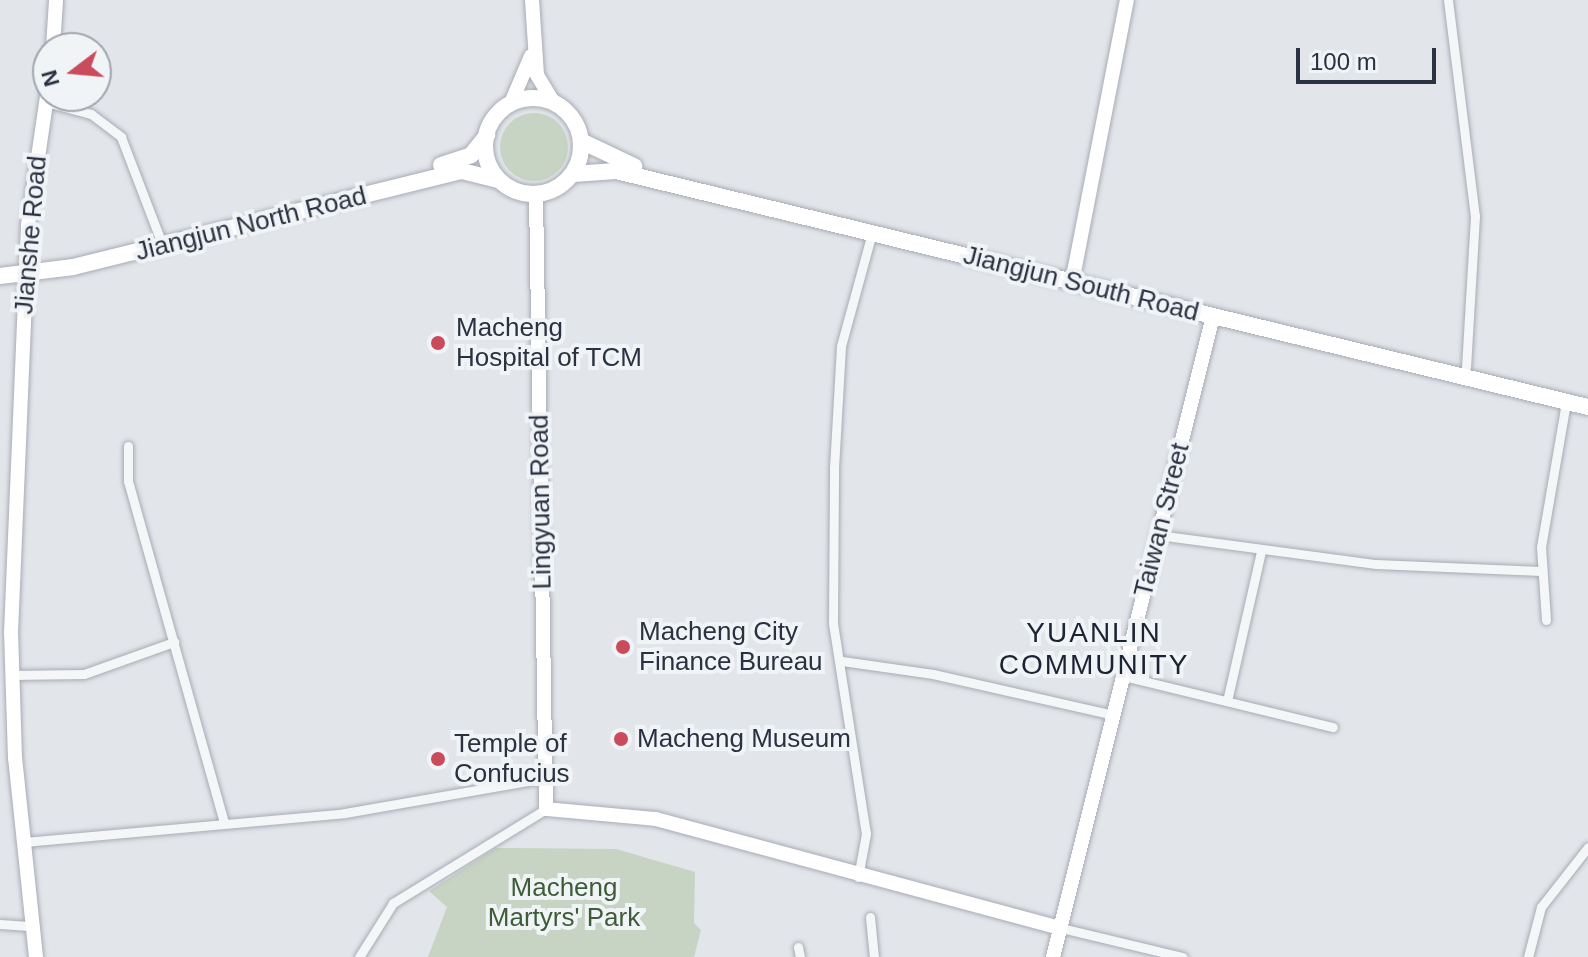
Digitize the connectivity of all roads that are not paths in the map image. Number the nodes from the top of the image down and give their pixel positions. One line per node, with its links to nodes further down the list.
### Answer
1 (56, 0): 5 (street)
2 (532, 0): 6 (street)
3 (1127, 0): 20 (street)
4 (1448, 0): 23 (street)
5 (54, 32)
6 (534, 39): 7 (street); 8 (street)
7 (553, 102): 8 (highway); 12 (highway)
8 (511, 103): 11 (highway)
9 (45, 112): 19 (street, Jianshe Road)
10 (86, 112): 17 (street)
11 (487, 135): 14 (highway); 17 (highway, Jiangjun North Road)
12 (581, 141): 13 (highway); 20 (highway, Jiangjun South Road)
13 (573, 174): 15 (highway); 16 (highway, Jiangjun South Road)
14 (499, 180): 15 (highway); 19 (highway, Jiangjun North Road)
15 (536, 195): 39 (street, Lingyuan Road)
16 (872, 233): 22 (highway, Jiangjun South Road); 33 (street)
17 (159, 236): 19 (highway, Jiangjun North Road)
18 (0, 265): 19 (highway, Jiangjun North Road)
19 (26, 268): 21 (highway, Jiangjun North Road); 34 (street, Jianshe Road)
20 (1074, 272): 23 (highway, Jiangjun South Road)
21 (0, 276)
22 (1213, 316): 25 (highway, Jiangjun South Road); 28 (street, Taiwan Street)
23 (1466, 367): 24 (highway, Jiangjun South Road)
24 (1588, 396)
25 (1566, 402): 26 (highway, Jiangjun South Road); 30 (street)
26 (1588, 407)
27 (128, 446): 32 (street)
28 (1158, 535): 29 (street); 35 (street, Taiwan Street)
29 (1261, 551): 30 (street); 36 (street)
30 (1541, 571): 31 (street)
31 (1546, 620)
32 (174, 642): 34 (street); 41 (street)
33 (842, 661): 37 (street); 44 (street)
34 (11, 675): 42 (street, Jianshe Road)
35 (1123, 676): 36 (street); 37 (street, Taiwan Street)
36 (1227, 701): 38 (street)
37 (1114, 715): 48 (street, Taiwan Street)
38 (1333, 727)
39 (546, 778): 40 (street, Lingyuan Road); 41 (street)
40 (546, 809): 44 (street); 51 (street)
41 (224, 822): 42 (street)
42 (23, 842): 47 (street, Jianshe Road)
43 (1588, 847): 55 (street)
44 (858, 877): 48 (street)
45 (870, 917): 52 (street)
46 (0, 924): 47 (street)
47 (32, 926): 50 (street, Jianshe Road)
48 (1061, 928): 49 (street); 53 (street, Taiwan Street)
49 (1139, 952): 54 (street)
50 (36, 957)
51 (359, 957)
52 (874, 957)
53 (1053, 957)
54 (1183, 957)
55 (1528, 957)

